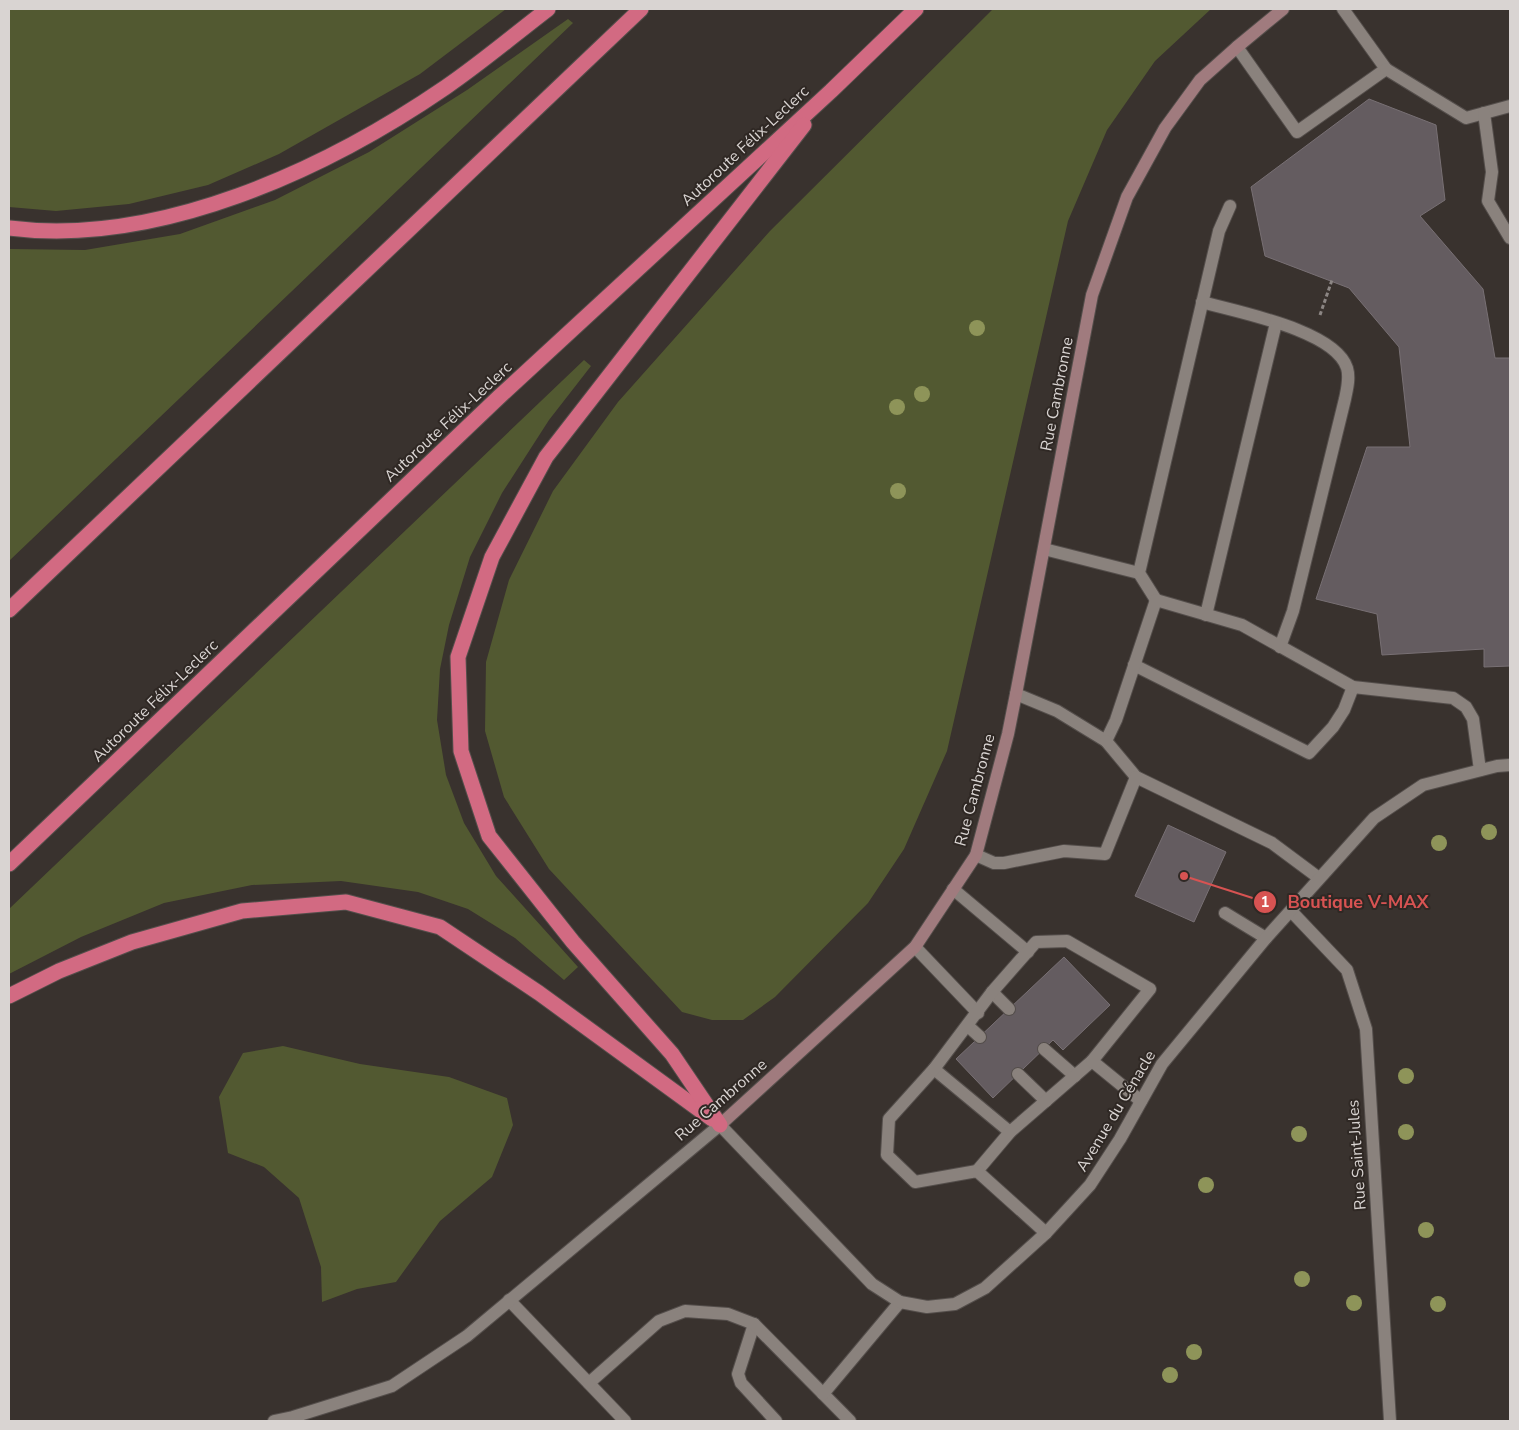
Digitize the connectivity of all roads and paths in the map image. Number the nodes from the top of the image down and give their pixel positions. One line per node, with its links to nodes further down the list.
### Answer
1 (548, 9): 12 (highway)
2 (641, 9): 21 (highway)
3 (916, 9): 8 (highway, Autoroute Félix-Leclerc)
4 (1283, 9): 6 (street, Rue Cambronne)
5 (1343, 9): 7 (street)
6 (1237, 47): 7 (street); 18 (street, Rue Cambronne)
7 (1386, 69): 10 (street)
8 (831, 91): 32 (highway, Autoroute Félix-Leclerc); 53 (highway)
9 (1510, 106): 10 (street)
10 (1484, 113): 13 (street)
11 (1230, 206): 15 (street)
12 (9, 228)
13 (1510, 238)
14 (1332, 280): 17 (path)
15 (1202, 302): 16 (street); 19 (street)
16 (1276, 323): 17 (street); 22 (street)
17 (1313, 337): 23 (street)
18 (1044, 549): 19 (street); 26 (street, Rue Cambronne)
19 (1139, 573): 20 (street)
20 (1156, 600): 22 (street); 24 (street)
21 (9, 610)
22 (1206, 615): 23 (street)
23 (1280, 647): 25 (street)
24 (1134, 665): 25 (street); 27 (street)
25 (1353, 688): 29 (street)
26 (1016, 694): 27 (street); 31 (street, Rue Cambronne)
27 (1106, 741): 30 (street)
28 (1510, 765): 29 (street, Avenue du Cénacle)
29 (1480, 770): 33 (street, Avenue du Cénacle)
30 (1136, 777): 31 (street); 33 (street)
31 (976, 855): 34 (street, Rue Cambronne)
32 (9, 864)
33 (1319, 878): 35 (street, Avenue du Cénacle)
34 (953, 889): 38 (street, Rue Cambronne); 39 (street)
35 (1291, 911): 37 (street, Avenue du Cénacle); 66 (street, Rue Saint-Jules)
36 (1225, 913): 37 (street)
37 (1266, 938): 52 (street, Avenue du Cénacle)
38 (915, 947): 43 (street); 53 (street, Rue Cambronne)
39 (1028, 952): 40 (street); 47 (street)
40 (992, 992): 42 (street); 43 (street)
41 (9, 996): 53 (highway)
42 (1009, 1009)
43 (978, 1013): 44 (street)
44 (968, 1026): 45 (street); 48 (street)
45 (980, 1037)
46 (1044, 1049): 50 (street)
47 (1092, 1061): 50 (street); 52 (street)
48 (934, 1069): 54 (street); 55 (street)
49 (1018, 1074): 51 (street)
50 (1074, 1076): 51 (street)
51 (1046, 1101): 54 (street)
52 (1141, 1101): 56 (street, Avenue du Cénacle)
53 (720, 1125): 57 (street, Rue Cambronne); 58 (street, Avenue du Cénacle)
54 (1010, 1132): 55 (street)
55 (978, 1171): 56 (street)
56 (1046, 1233): 58 (street, Avenue du Cénacle)
57 (510, 1300): 60 (street); 62 (street, Rue Cambronne)
58 (900, 1302): 61 (street)
59 (754, 1324): 60 (street); 61 (street); 64 (street)
60 (589, 1383): 63 (street)
61 (823, 1394): 65 (street)
62 (274, 1421)
63 (626, 1421)
64 (776, 1421)
65 (850, 1421)
66 (1390, 1421)

